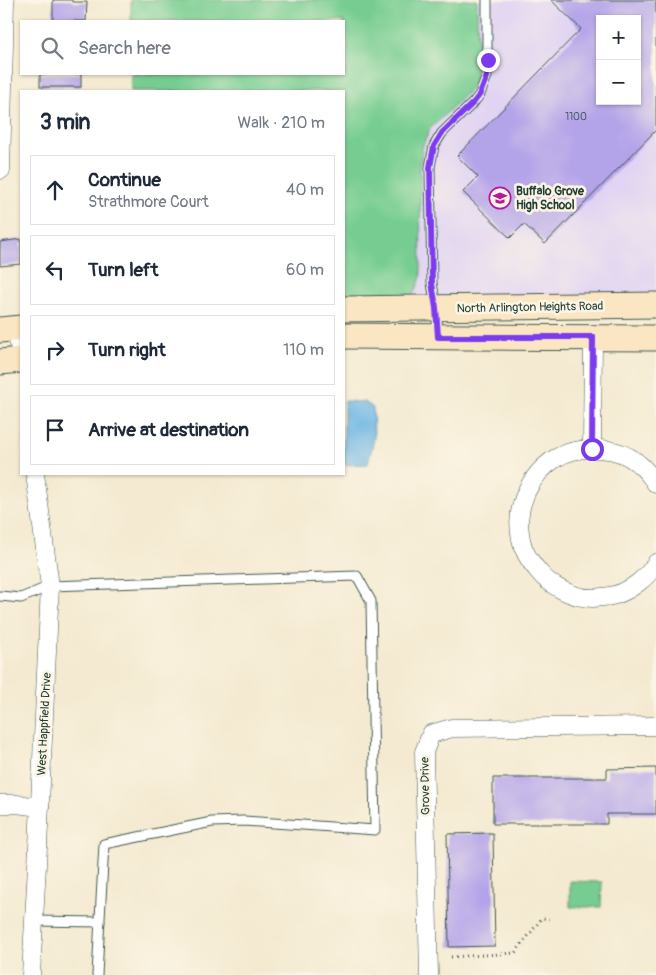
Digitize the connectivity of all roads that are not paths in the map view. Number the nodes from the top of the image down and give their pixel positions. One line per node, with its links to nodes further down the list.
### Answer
1 (5, 0): 3 (street)
2 (487, 0): 5 (lane)
3 (1, 170)
4 (656, 305): 5 (main road, North Arlington Heights Road)
5 (436, 308): 6 (main road, North Arlington Heights Road); 9 (lane)
6 (345, 309)
7 (13, 329): 12 (street)
8 (345, 336): 9 (main road)
9 (438, 337): 10 (main road)
10 (593, 337): 11 (main road); 15 (street)
11 (656, 338)
12 (20, 356)
13 (20, 360): 14 (main road)
14 (0, 362)
15 (592, 449): 17 (street); 18 (street)
16 (36, 475): 19 (street, West Happfield Drive)
17 (656, 484)
18 (656, 563)
19 (50, 586): 20 (lane); 23 (street, West Happfield Drive); 25 (lane)
20 (0, 596)
21 (656, 726): 28 (street, Grove Drive)
22 (0, 804): 23 (street)
23 (40, 807): 24 (street, West Happfield Drive)
24 (34, 921): 25 (lane); 26 (street, West Happfield Drive)
25 (100, 922): 27 (lane)
26 (31, 975)
27 (97, 975)
28 (429, 975)

